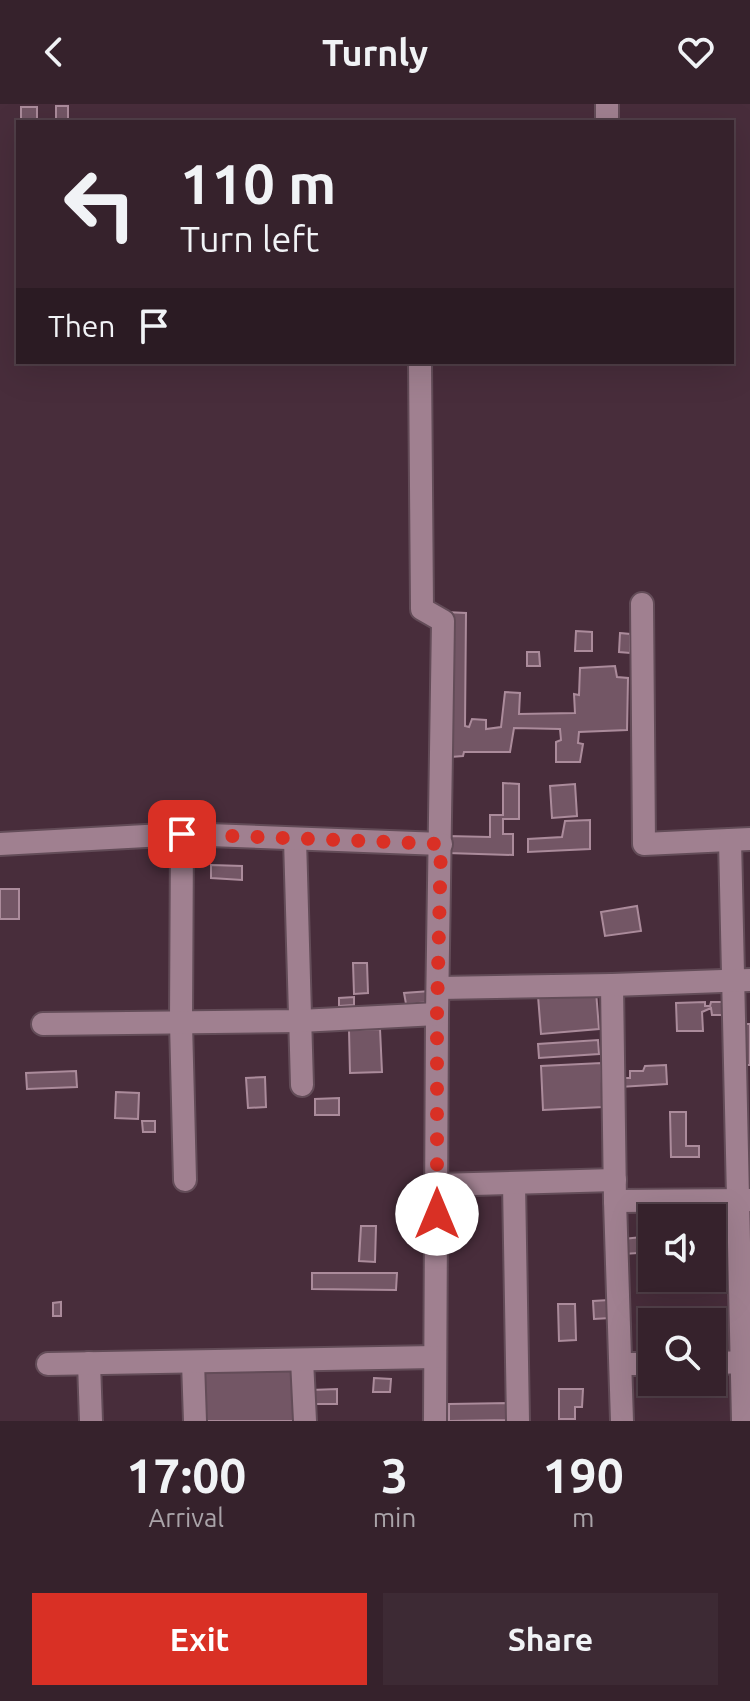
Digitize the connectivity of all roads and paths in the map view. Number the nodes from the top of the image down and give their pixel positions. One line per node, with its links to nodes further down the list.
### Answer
1 (420, 364): 7 (street)
2 (642, 604): 5 (street)
3 (182, 834): 4 (street); 6 (street); 13 (street)
4 (295, 839): 7 (street); 12 (street)
5 (740, 840): 8 (street)
6 (0, 844)
7 (441, 844): 10 (street)
8 (742, 980): 9 (street); 20 (street)
9 (612, 985): 10 (street); 19 (street)
10 (439, 988): 11 (street)
11 (437, 1014): 12 (street); 18 (street)
12 (300, 1021): 13 (street); 15 (street)
13 (181, 1023): 14 (street); 16 (street)
14 (43, 1024)
15 (302, 1085)
16 (185, 1180)
17 (514, 1183): 18 (street); 19 (street); 34 (street)
18 (437, 1185): 21 (street)
19 (615, 1191): 20 (street); 28 (street)
20 (744, 1200): 24 (street)
21 (435, 1357): 22 (street); 33 (street)
22 (302, 1360): 23 (street); 32 (street)
23 (193, 1362): 25 (street); 31 (street)
24 (746, 1362): 26 (street); 36 (street)
25 (89, 1363): 27 (street); 30 (street)
26 (726, 1363)
27 (48, 1364)
28 (621, 1364): 29 (street); 35 (street)
29 (638, 1364)
30 (91, 1421)
31 (195, 1421)
32 (305, 1421)
33 (435, 1421)
34 (518, 1421)
35 (622, 1421)
36 (743, 1421)

